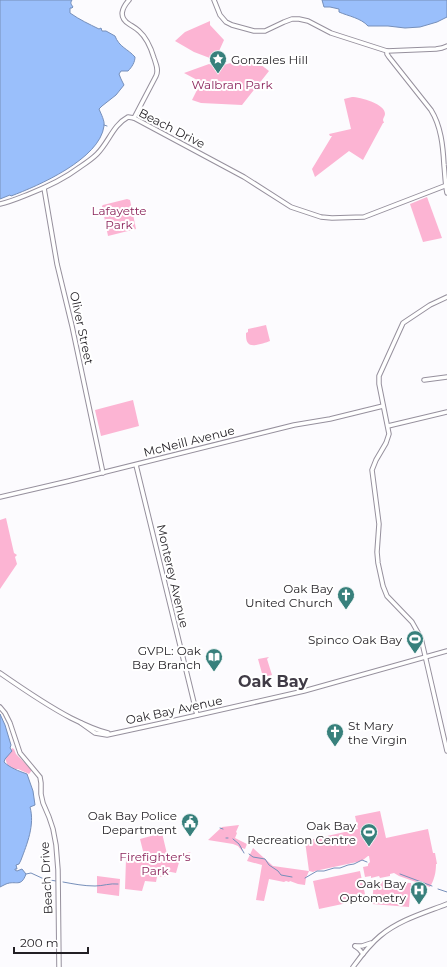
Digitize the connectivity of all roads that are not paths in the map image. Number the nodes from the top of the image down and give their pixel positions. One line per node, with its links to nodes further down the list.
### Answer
1 (129, 0): 5 (street)
2 (214, 0): 4 (street)
3 (447, 46): 4 (street)
4 (387, 51): 6 (street)
5 (134, 118): 6 (street, Beach Drive); 7 (street, Beach Drive)
6 (446, 185): 8 (street)
7 (44, 188): 9 (street, Beach Drive); 17 (street, Oliver Street)
8 (447, 193)
9 (0, 204)
10 (447, 297): 13 (street)
11 (447, 376): 12 (street)
12 (424, 380)
13 (383, 406): 15 (street); 16 (street, McNeill Avenue)
14 (447, 412): 15 (street)
15 (388, 426): 20 (street)
16 (136, 465): 17 (street, McNeill Avenue); 23 (street, Monterey Avenue)
17 (103, 473): 18 (street, McNeill Avenue)
18 (0, 497)
19 (447, 651): 20 (street, Oak Bay Avenue)
20 (426, 657): 23 (street, Oak Bay Avenue); 26 (street)
21 (0, 673): 24 (street)
22 (0, 707): 30 (street, Beach Drive)
23 (197, 715): 25 (street, Oak Bay Avenue)
24 (81, 723): 25 (street); 25 (street, Oak Bay Avenue)
25 (113, 733)
26 (447, 752)
27 (447, 904): 28 (street)
28 (374, 942): 29 (street); 29 (street)
29 (363, 954): 31 (street)
30 (59, 967)
31 (353, 967)

